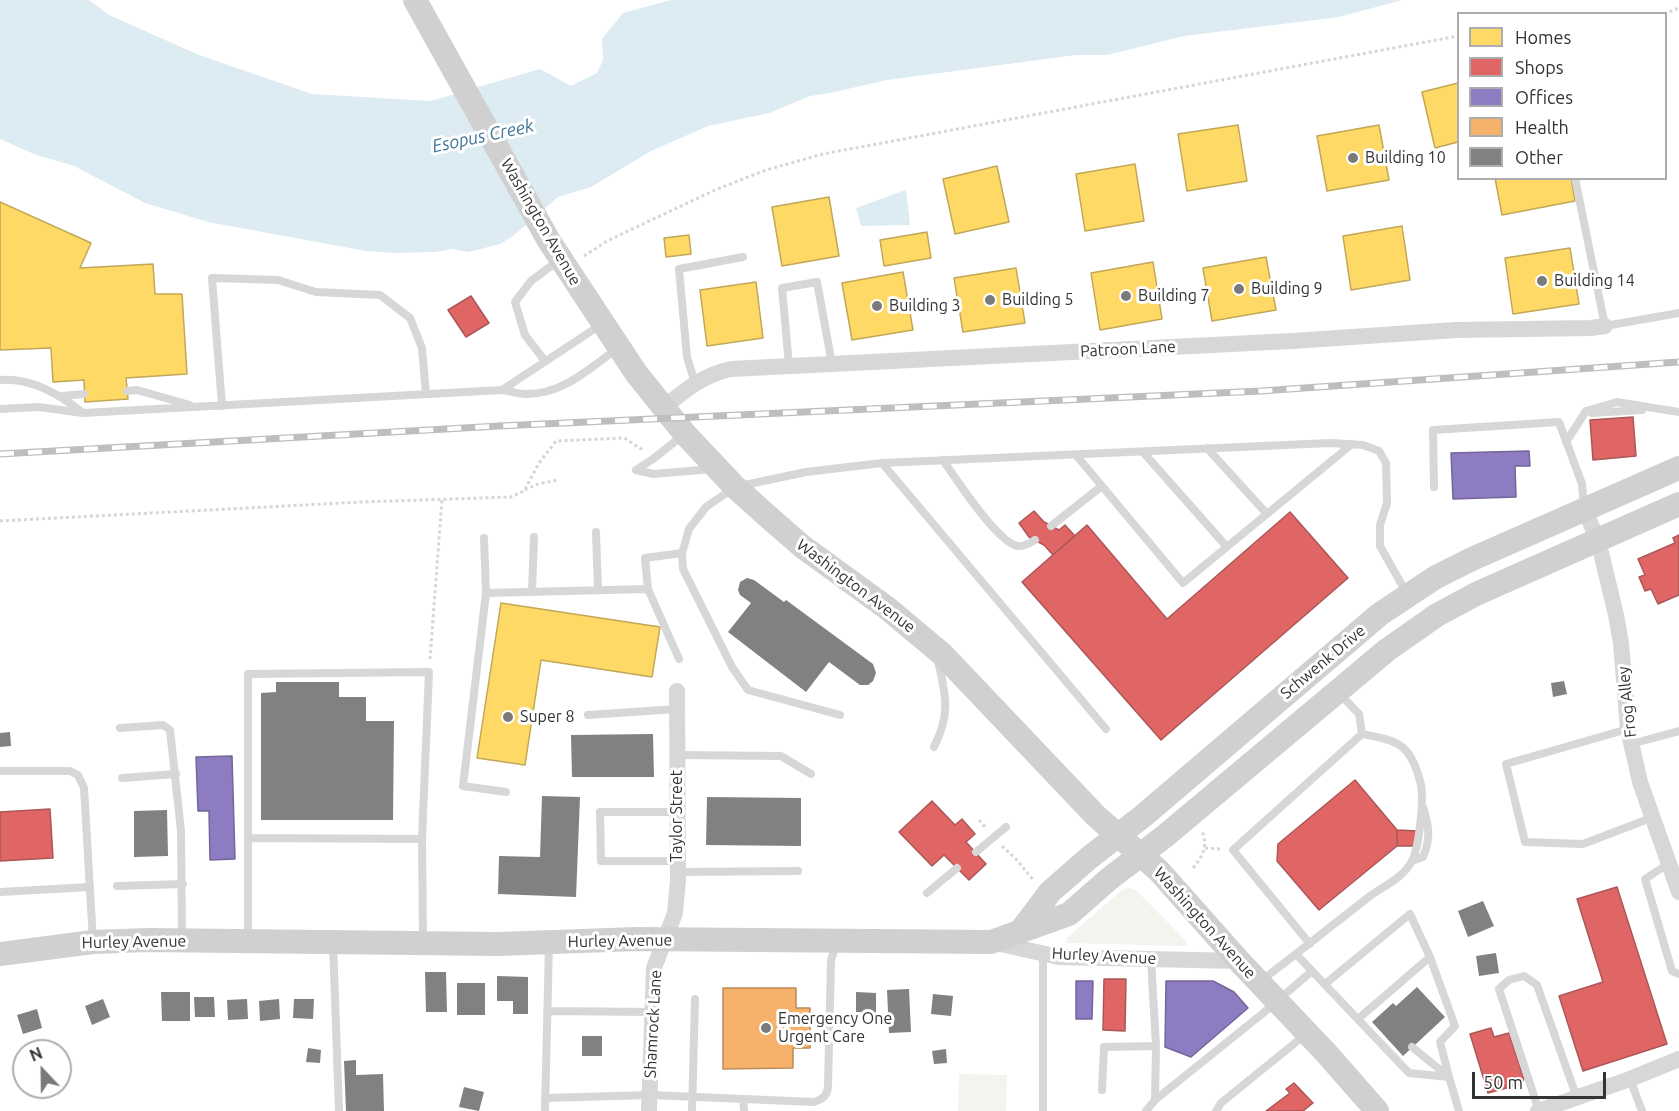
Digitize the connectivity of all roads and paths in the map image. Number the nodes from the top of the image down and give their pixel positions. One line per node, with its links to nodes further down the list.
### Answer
1 (414, 0): 4 (street, Washington Avenue)
2 (1457, 36): 4 (path)
3 (1575, 180): 8 (lane)
4 (559, 255): 7 (street, Washington Avenue); 10 (lane)
5 (743, 257): 14 (lane)
6 (1679, 313): 8 (lane)
7 (602, 324): 9 (street, Washington Avenue); 10 (lane)
8 (1605, 326): 11 (street, Patroon Lane)
9 (619, 348): 15 (lane); 22 (street, Washington Avenue)
10 (545, 361): 15 (lane)
11 (832, 364): 12 (street, Patroon Lane); 12 (lane)
12 (789, 366): 14 (street, Patroon Lane)
13 (0, 380): 19 (lane)
14 (695, 383): 22 (street, Patroon Lane)
15 (502, 390): 18 (lane)
16 (127, 391): 21 (lane)
17 (84, 394): 19 (lane)
18 (426, 394): 20 (lane); 20 (lane)
19 (62, 396): 25 (lane)
20 (222, 406): 21 (lane)
21 (196, 407): 25 (lane)
22 (663, 408): 26 (street, Washington Avenue)
23 (0, 409): 25 (lane)
24 (1679, 412): 27 (lane)
25 (83, 413)
26 (685, 434): 36 (street, Washington Avenue); 36 (lane)
27 (1566, 441): 40 (lane); 44 (lane)
28 (1352, 444): 29 (lane); 45 (lane); 59 (lane)
29 (1207, 448): 30 (lane); 45 (lane)
30 (1143, 452): 32 (lane); 53 (lane)
31 (647, 453): 41 (path)
32 (1076, 455): 33 (lane); 38 (lane)
33 (943, 460): 34 (lane); 51 (lane)
34 (882, 463): 39 (lane); 69 (lane)
35 (1679, 468): 44 (street, Schwenk Drive)
36 (717, 469): 39 (street, Washington Avenue)
37 (558, 480): 41 (path)
38 (1102, 486): 47 (lane); 53 (lane)
39 (735, 487): 54 (lane); 60 (street, Washington Avenue)
40 (1434, 487)
41 (524, 491): 42 (path)
42 (442, 500): 46 (path); 62 (path)
43 (1679, 504): 52 (street, Schwenk Drive)
44 (1584, 509): 52 (street, Frog Alley); 59 (street, Schwenk Drive)
45 (1267, 514): 53 (lane)
46 (0, 521)
47 (1051, 526)
48 (596, 532): 55 (lane)
49 (534, 537): 57 (lane)
50 (484, 538): 58 (lane)
51 (1035, 540)
52 (1598, 540): 63 (street, Schwenk Drive); 72 (street, Frog Alley)
53 (1227, 547)
54 (682, 553): 56 (lane); 66 (lane)
55 (598, 590): 56 (lane); 57 (lane)
56 (648, 590): 61 (lane)
57 (532, 592): 58 (lane)
58 (486, 593): 79 (lane)
59 (1407, 595): 85 (street, Schwenk Drive)
60 (935, 649): 73 (lane); 85 (street, Washington Avenue)
61 (679, 659)
62 (429, 672): 87 (lane); 88 (lane)
63 (1337, 691): 71 (lane); 90 (street, Schwenk Drive)
64 (676, 692): 65 (street, Taylor Street)
65 (677, 709): 67 (lane); 74 (street, Taylor Street)
66 (840, 715)
67 (588, 716)
68 (120, 728): 76 (lane)
69 (1106, 729)
70 (1679, 731): 72 (lane)
71 (1362, 734): 113 (lane); 113 (lane)
72 (1630, 736): 81 (street, Frog Alley); 81 (lane)
73 (934, 747)
74 (677, 755): 77 (lane); 80 (street, Taylor Street)
75 (0, 771): 99 (lane)
76 (176, 774): 78 (lane); 96 (lane)
77 (811, 774)
78 (122, 778)
79 (506, 792)
80 (677, 812): 92 (street, Taylor Street); 92 (lane)
81 (1651, 818): 91 (street, Frog Alley)
82 (979, 820): 86 (path)
83 (1200, 826): 94 (path)
84 (1006, 827): 86 (lane)
85 (1117, 835): 90 (street, Washington Avenue); 103 (street, Schwenk Drive)
86 (994, 837): 89 (lane); 97 (path)
87 (248, 838): 88 (lane); 106 (lane)
88 (422, 839): 112 (lane)
89 (976, 852)
90 (1141, 855): 103 (street, Schwenk Drive); 119 (street, Washington Avenue)
91 (1668, 864): 101 (street, Frog Alley); 121 (lane)
92 (678, 867): 95 (lane); 104 (street, Taylor Street)
93 (957, 868): 102 (lane)
94 (1193, 868)
95 (798, 872)
96 (183, 884): 98 (lane); 105 (lane)
97 (1037, 885)
98 (117, 886)
99 (90, 887): 100 (lane); 107 (lane)
100 (0, 892)
101 (1679, 892)
102 (927, 893)
103 (1020, 932): 109 (street, Schwenk Drive)
104 (664, 939): 108 (street, Hurley Avenue); 111 (street, Hurley Avenue); 128 (street, Shamrock Lane)
105 (182, 941): 106 (street, Hurley Avenue); 107 (street, Hurley Avenue)
106 (248, 941): 110 (street, Hurley Avenue)
107 (93, 942): 114 (street, Hurley Avenue)
108 (837, 942): 109 (street, Hurley Avenue); 141 (lane)
109 (991, 942): 115 (street, Hurley Avenue)
110 (333, 943): 112 (street, Hurley Avenue); 144 (lane)
111 (549, 943): 112 (street, Hurley Avenue); 127 (lane)
112 (423, 944)
113 (1310, 944): 116 (lane)
114 (0, 954)
115 (1043, 954): 118 (street, Hurley Avenue); 148 (lane)
116 (1296, 954): 120 (lane); 122 (lane)
117 (1430, 957): 123 (lane); 126 (lane); 135 (lane)
118 (1150, 959): 119 (street, Hurley Avenue); 132 (lane)
119 (1239, 961): 122 (street, Washington Avenue)
120 (1312, 971): 123 (lane); 125 (lane)
121 (1679, 974)
122 (1259, 982): 125 (street, Washington Avenue)
123 (1325, 984): 130 (lane)
124 (695, 999): 138 (lane)
125 (1277, 1002): 131 (street, Washington Avenue); 142 (lane)
126 (1373, 1006): 129 (lane); 130 (lane)
127 (547, 1011): 128 (lane); 139 (lane)
128 (652, 1012): 143 (street, Shamrock Lane)
129 (1381, 1014)
130 (1358, 1019): 135 (lane)
131 (1306, 1033): 150 (lane); 151 (street, Washington Avenue)
132 (1156, 1046): 137 (lane); 142 (lane)
133 (1412, 1047): 135 (lane)
134 (1679, 1059): 136 (street)
135 (1449, 1077): 152 (lane)
136 (1630, 1079): 140 (street); 154 (lane)
137 (1102, 1090)
138 (693, 1096): 141 (lane); 143 (lane); 146 (lane)
139 (545, 1098): 143 (lane); 145 (lane)
140 (1577, 1098): 153 (street); 153 (lane)
141 (743, 1099): 147 (lane)
142 (1155, 1100): 149 (lane)
143 (649, 1103)
144 (339, 1111)
145 (545, 1111)
146 (692, 1111)
147 (744, 1111)
148 (1043, 1111)
149 (1146, 1111)
150 (1216, 1111)
151 (1377, 1111)
152 (1459, 1111)
153 (1538, 1111)
154 (1642, 1111)

